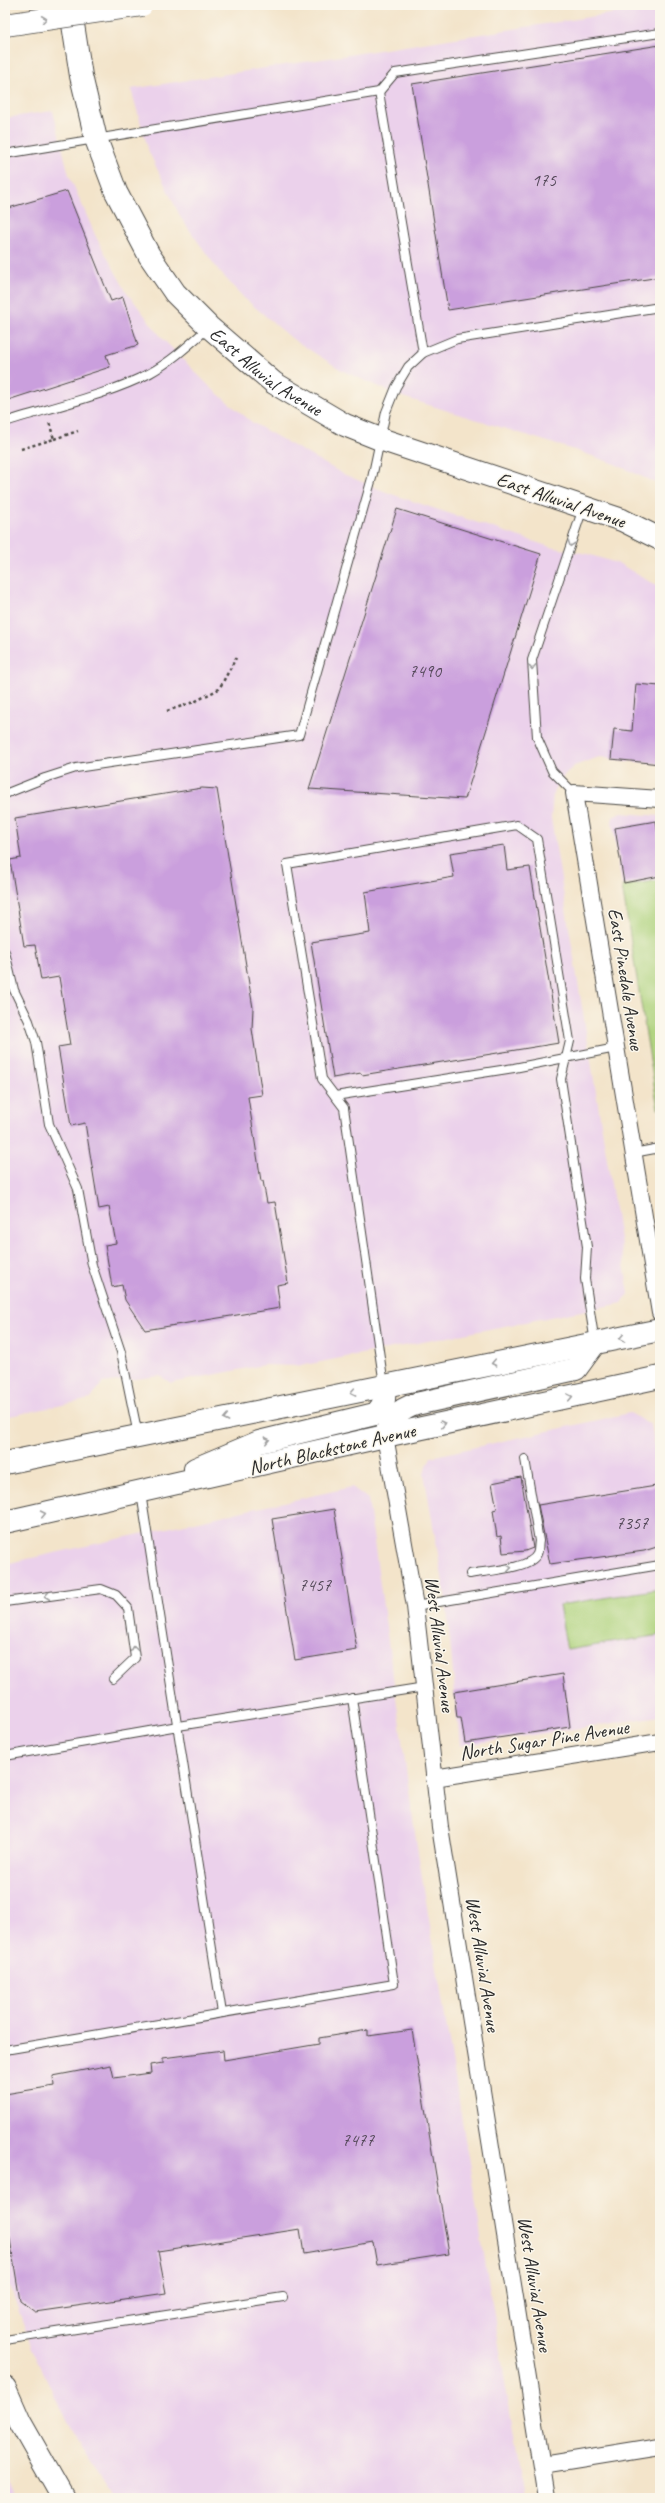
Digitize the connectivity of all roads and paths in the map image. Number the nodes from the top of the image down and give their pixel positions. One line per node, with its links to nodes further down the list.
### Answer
1 (70, 5): 6 (main road, East Alluvial Avenue)
2 (142, 5): 3 (main road, one-way to 2, bridge)
3 (5, 25)
4 (660, 33): 5 (lane)
5 (379, 92): 6 (lane); 10 (lane)
6 (96, 139): 7 (lane); 9 (main road, East Alluvial Avenue)
7 (5, 154)
8 (660, 307): 10 (lane)
9 (209, 327): 11 (lane); 15 (main road, East Alluvial Avenue)
10 (423, 353): 15 (lane)
11 (5, 422)
12 (49, 422): 14 (path)
13 (78, 431): 14 (path)
14 (54, 439): 16 (path)
15 (380, 439): 17 (main road, East Alluvial Avenue); 22 (lane)
16 (21, 449)
17 (584, 507): 18 (main road, East Alluvial Avenue); 21 (lane, one-way to 21)
18 (660, 539)
19 (236, 658): 20 (path)
20 (167, 711)
21 (574, 793): 23 (street); 25 (street, East Pinedale Avenue)
22 (5, 794)
23 (660, 799)
24 (5, 952): 36 (lane)
25 (616, 1048): 26 (lane); 29 (street, East Pinedale Avenue)
26 (566, 1058): 27 (lane); 27 (lane); 33 (lane)
27 (335, 1096): 35 (lane)
28 (660, 1148): 29 (lane)
29 (633, 1153): 30 (street, East Pinedale Avenue)
30 (654, 1246): 31 (street, East Pinedale Avenue)
31 (660, 1314)
32 (660, 1330): 33 (main road, one-way to 33)
33 (596, 1343): 35 (main road, one-way to 35); 37 (main road)
34 (660, 1377): 37 (main road, North Blackstone Avenue, one-way to 34)
35 (384, 1386): 36 (main road, one-way to 36); 40 (main road, one-way to 35)
36 (138, 1436): 39 (main road)
37 (385, 1436): 40 (main road, North Blackstone Avenue); 45 (street, West Alluvial Avenue)
38 (525, 1459): 43 (lane, one-way to 38)
39 (5, 1463)
40 (141, 1493): 41 (main road, North Blackstone Avenue, one-way to 40); 49 (lane)
41 (5, 1522)
42 (660, 1565): 45 (lane)
43 (470, 1574)
44 (5, 1602): 46 (lane, one-way to 44)
45 (415, 1606): 47 (street, West Alluvial Avenue)
46 (113, 1679)
47 (425, 1687): 48 (lane); 52 (street, West Alluvial Avenue)
48 (352, 1698): 49 (lane); 53 (lane)
49 (178, 1726): 51 (lane); 53 (lane)
50 (660, 1742): 52 (street, North Sugar Pine Avenue)
51 (5, 1756)
52 (434, 1778): 59 (street, West Alluvial Avenue)
53 (222, 2013): 54 (lane)
54 (5, 2050)
55 (283, 2297): 56 (lane)
56 (5, 2340)
57 (5, 2388): 60 (main road)
58 (660, 2446): 59 (street)
59 (542, 2466): 61 (street, West Alluvial Avenue)
60 (63, 2498)
61 (547, 2498)

